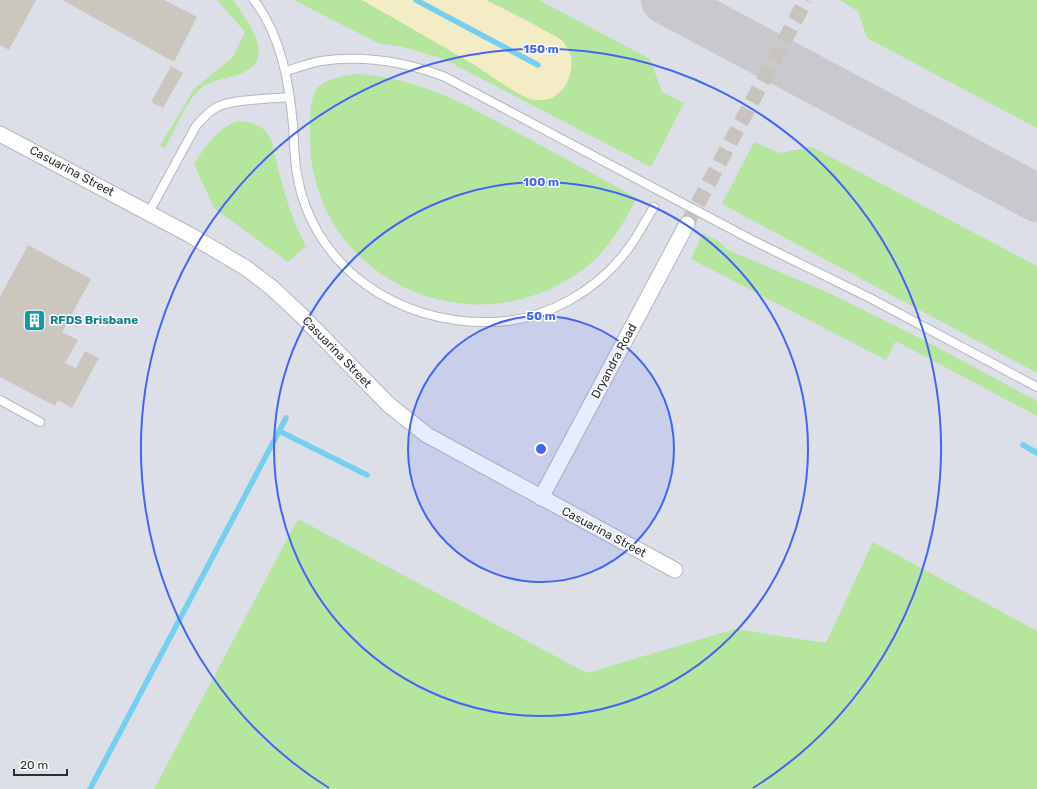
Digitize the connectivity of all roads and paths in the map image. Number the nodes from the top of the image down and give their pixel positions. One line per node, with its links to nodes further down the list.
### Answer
1 (254, 0): 2 (lane)
2 (286, 71): 3 (lane); 8 (lane)
3 (290, 97): 5 (lane); 6 (lane)
4 (0, 134): 6 (street, Casuarina Street)
5 (654, 207)
6 (149, 212): 11 (street, Casuarina Street)
7 (687, 224): 11 (street, Dryandra Road)
8 (1037, 387)
9 (0, 400): 10 (lane)
10 (40, 422)
11 (541, 498): 12 (street, Casuarina Street)
12 (675, 570)

